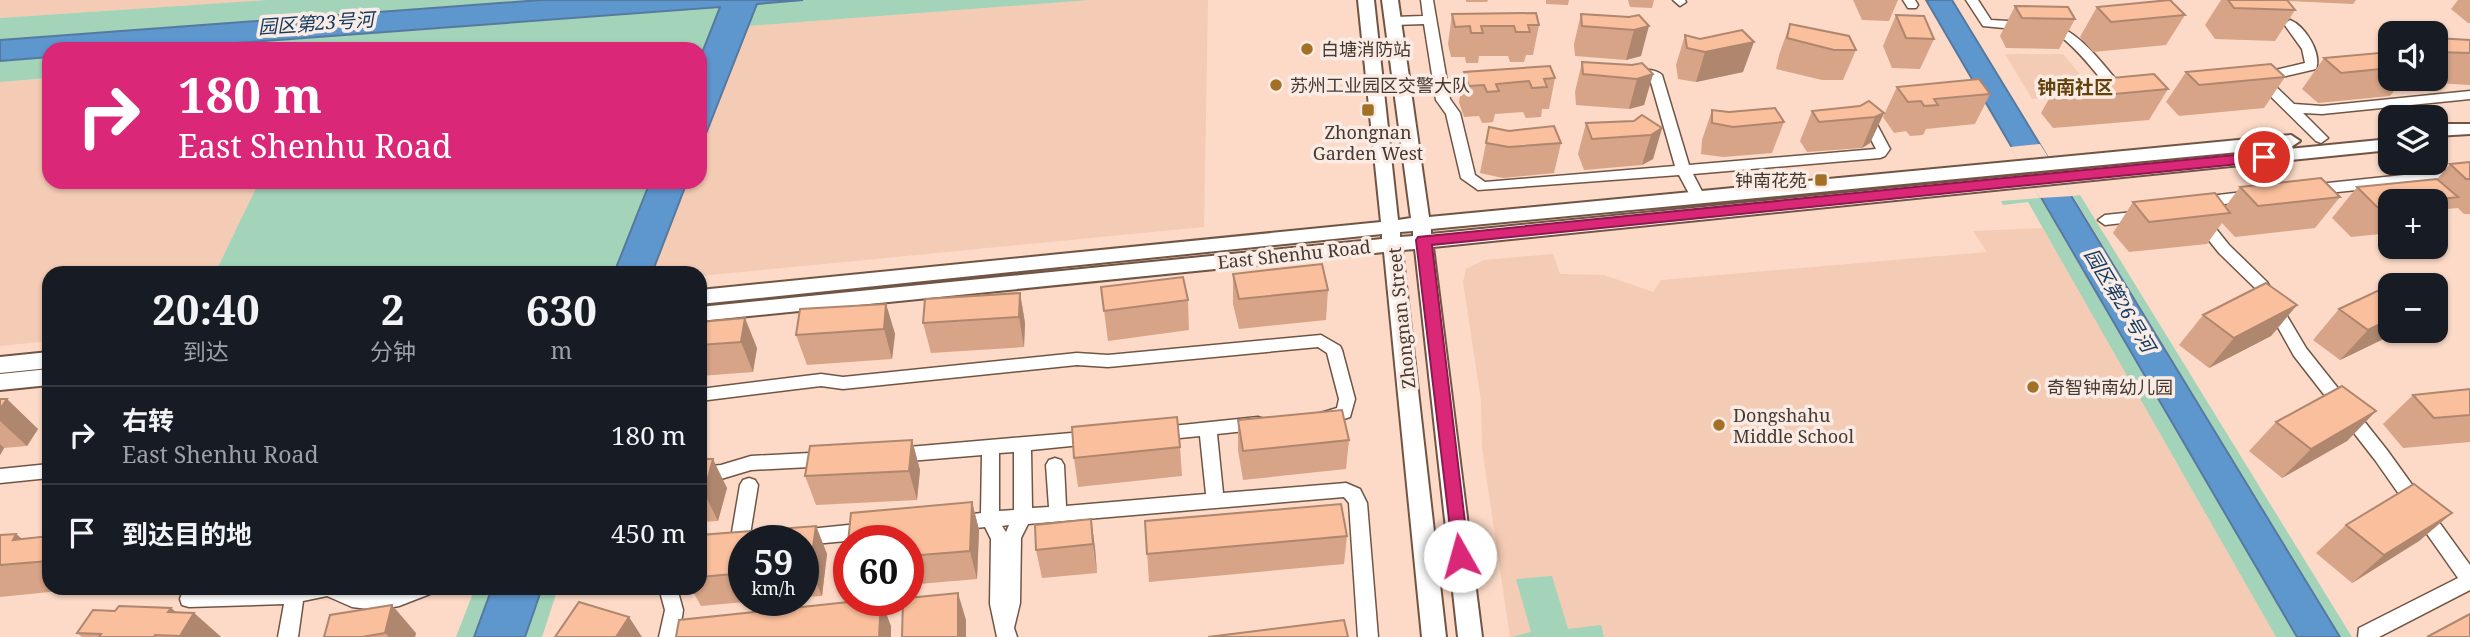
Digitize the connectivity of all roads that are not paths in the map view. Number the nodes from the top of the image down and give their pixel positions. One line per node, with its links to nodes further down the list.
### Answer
1 (1366, 0): 30 (main road, Zhongnan Street)
2 (1390, 0): 6 (main road, Zhongnan Street)
3 (1427, 0): 5 (street)
4 (1972, 0): 9 (street)
5 (1429, 20): 6 (street); 20 (street)
6 (1394, 21): 29 (main road, Zhongnan Street)
7 (2290, 24): 11 (street)
8 (1615, 74): 20 (street)
9 (2133, 92)
10 (2470, 95): 11 (street)
11 (2290, 108): 16 (street)
12 (1868, 120): 20 (street)
13 (2470, 129): 14 (main road)
14 (2448, 130)
15 (2378, 133): 16 (main road, East Shenhu Road)
16 (2321, 138): 21 (main road, East Shenhu Road)
17 (2470, 140): 18 (main road)
18 (2448, 141)
19 (2378, 146): 21 (main road, East Shenhu Road)
20 (1683, 169): 26 (street)
21 (2056, 170): 22 (main road, East Shenhu Road)
22 (2025, 173): 26 (main road, East Shenhu Road); 29 (main road, East Shenhu Road)
23 (2470, 173): 24 (street)
24 (2296, 192)
25 (2269, 194): 58 (street)
26 (1698, 197): 29 (main road, East Shenhu Road)
27 (2156, 212): 28 (street)
28 (2105, 220)
29 (1422, 232): 30 (main road, East Shenhu Road); 71 (main road, Zhongnan Street)
30 (1392, 236): 31 (main road, East Shenhu Road); 32 (main road, East Shenhu Road); 70 (main road, Zhongnan Street)
31 (707, 296)
32 (707, 313)
33 (42, 361): 34 (main road)
34 (0, 365)
35 (42, 378): 36 (main road)
36 (0, 382)
37 (707, 394): 38 (street)
38 (1304, 420)
39 (1277, 423): 40 (street)
40 (1208, 428): 41 (street); 52 (street)
41 (1141, 434)
42 (1115, 436): 43 (street)
43 (1022, 444): 44 (street); 54 (street)
44 (991, 447): 45 (street); 55 (street)
45 (881, 456)
46 (840, 460): 49 (street)
47 (1055, 465): 53 (street)
48 (42, 472): 50 (street)
49 (707, 473)
50 (0, 475)
51 (749, 485): 57 (street)
52 (1215, 499): 53 (street); 69 (street)
53 (1058, 513): 54 (street)
54 (1023, 516): 55 (street); 65 (street)
55 (990, 519): 56 (street); 65 (street)
56 (935, 524)
57 (740, 525)
58 (2470, 580): 66 (street)
59 (284, 595): 64 (street)
60 (294, 595): 67 (street)
61 (343, 595): 62 (street)
62 (410, 595)
63 (670, 595): 68 (street)
64 (189, 599)
65 (1006, 631)
66 (2366, 634)
67 (288, 637)
68 (669, 637)
69 (1368, 637)
70 (1434, 637)
71 (1470, 637)

